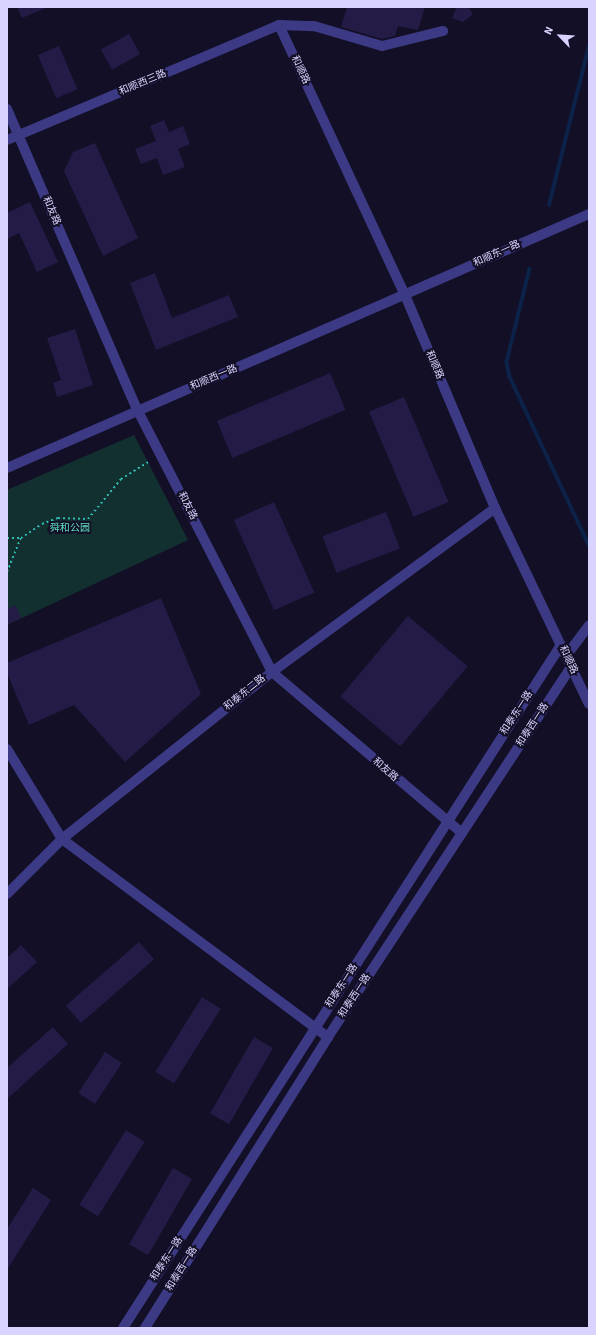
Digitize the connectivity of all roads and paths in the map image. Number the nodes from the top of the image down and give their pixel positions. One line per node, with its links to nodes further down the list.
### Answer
1 (279, 25): 2 (street); 4 (street, 和顺西三路); 7 (street, 和顺路)
2 (443, 31)
3 (7, 109): 4 (street, 和友路)
4 (18, 135): 5 (street, 和顺西三路); 8 (street, 和友路)
5 (7, 140)
6 (589, 214): 7 (street, 和顺东一路)
7 (405, 295): 8 (street, 和顺西一路); 11 (street, 和顺路)
8 (138, 411): 10 (street, 和顺西一路); 19 (street, 和友路)
9 (148, 462): 13 (path)
10 (7, 468)
11 (495, 508): 16 (street, 和顺路); 19 (street, 和泰东二路)
12 (7, 538): 13 (path)
13 (21, 538): 14 (path)
14 (7, 572)
15 (589, 625): 17 (street)
16 (561, 645): 17 (street, 和顺路); 22 (street, 和泰东一路)
17 (566, 656): 18 (street, 和顺路)
18 (571, 667): 20 (street, 和顺路); 23 (street, 和泰西一路)
19 (272, 672): 22 (street, 和友路); 24 (street, 和泰东二路)
20 (589, 704)
21 (7, 748): 24 (street)
22 (446, 823): 23 (street, 和友路); 26 (street, 和泰东一路)
23 (462, 833): 27 (street, 和泰西一路)
24 (62, 839): 25 (street, 和泰东二路); 26 (street)
25 (7, 894)
26 (316, 1026): 27 (street); 28 (street, 和泰东一路)
27 (328, 1037): 29 (street, 和泰西一路)
28 (123, 1328)
29 (145, 1328)

